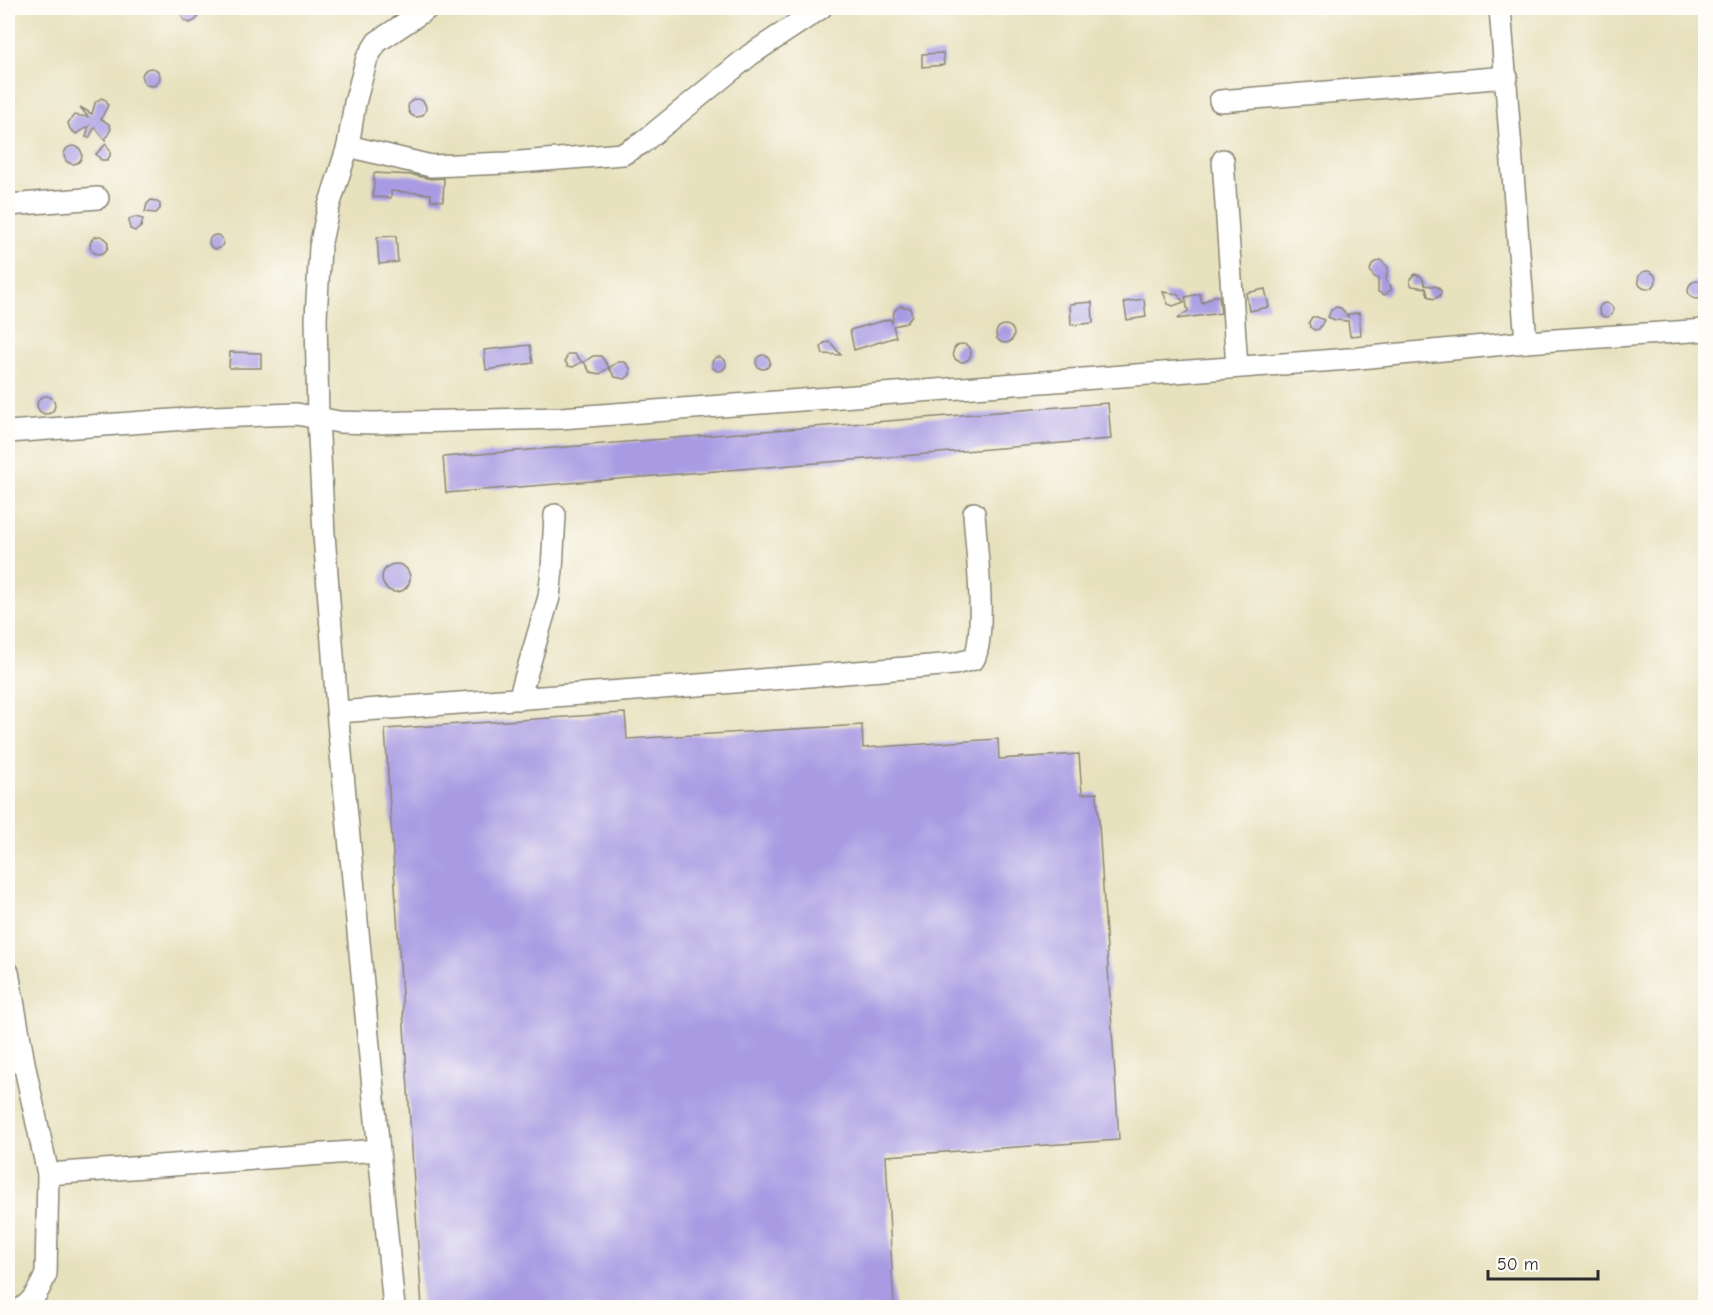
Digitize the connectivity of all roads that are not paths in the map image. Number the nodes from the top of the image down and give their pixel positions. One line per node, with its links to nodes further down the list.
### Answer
1 (428, 8): 6 (street)
2 (822, 8): 6 (street)
3 (1500, 8): 4 (street)
4 (1507, 77): 5 (street); 11 (street)
5 (1220, 101)
6 (348, 146): 13 (street)
7 (1223, 160): 12 (street)
8 (98, 198): 9 (street)
9 (8, 205)
10 (1706, 330): 11 (street)
11 (1526, 342): 12 (street)
12 (1237, 366): 13 (street)
13 (318, 418): 14 (street); 18 (street)
14 (8, 432)
15 (974, 513): 17 (street)
16 (555, 515): 17 (street)
17 (519, 699): 18 (street)
18 (338, 712): 22 (street)
19 (8, 972): 21 (street)
20 (8, 1051): 21 (street)
21 (25, 1068): 23 (street)
22 (379, 1150): 23 (street); 25 (street)
23 (48, 1174): 24 (street)
24 (22, 1308)
25 (394, 1308)

